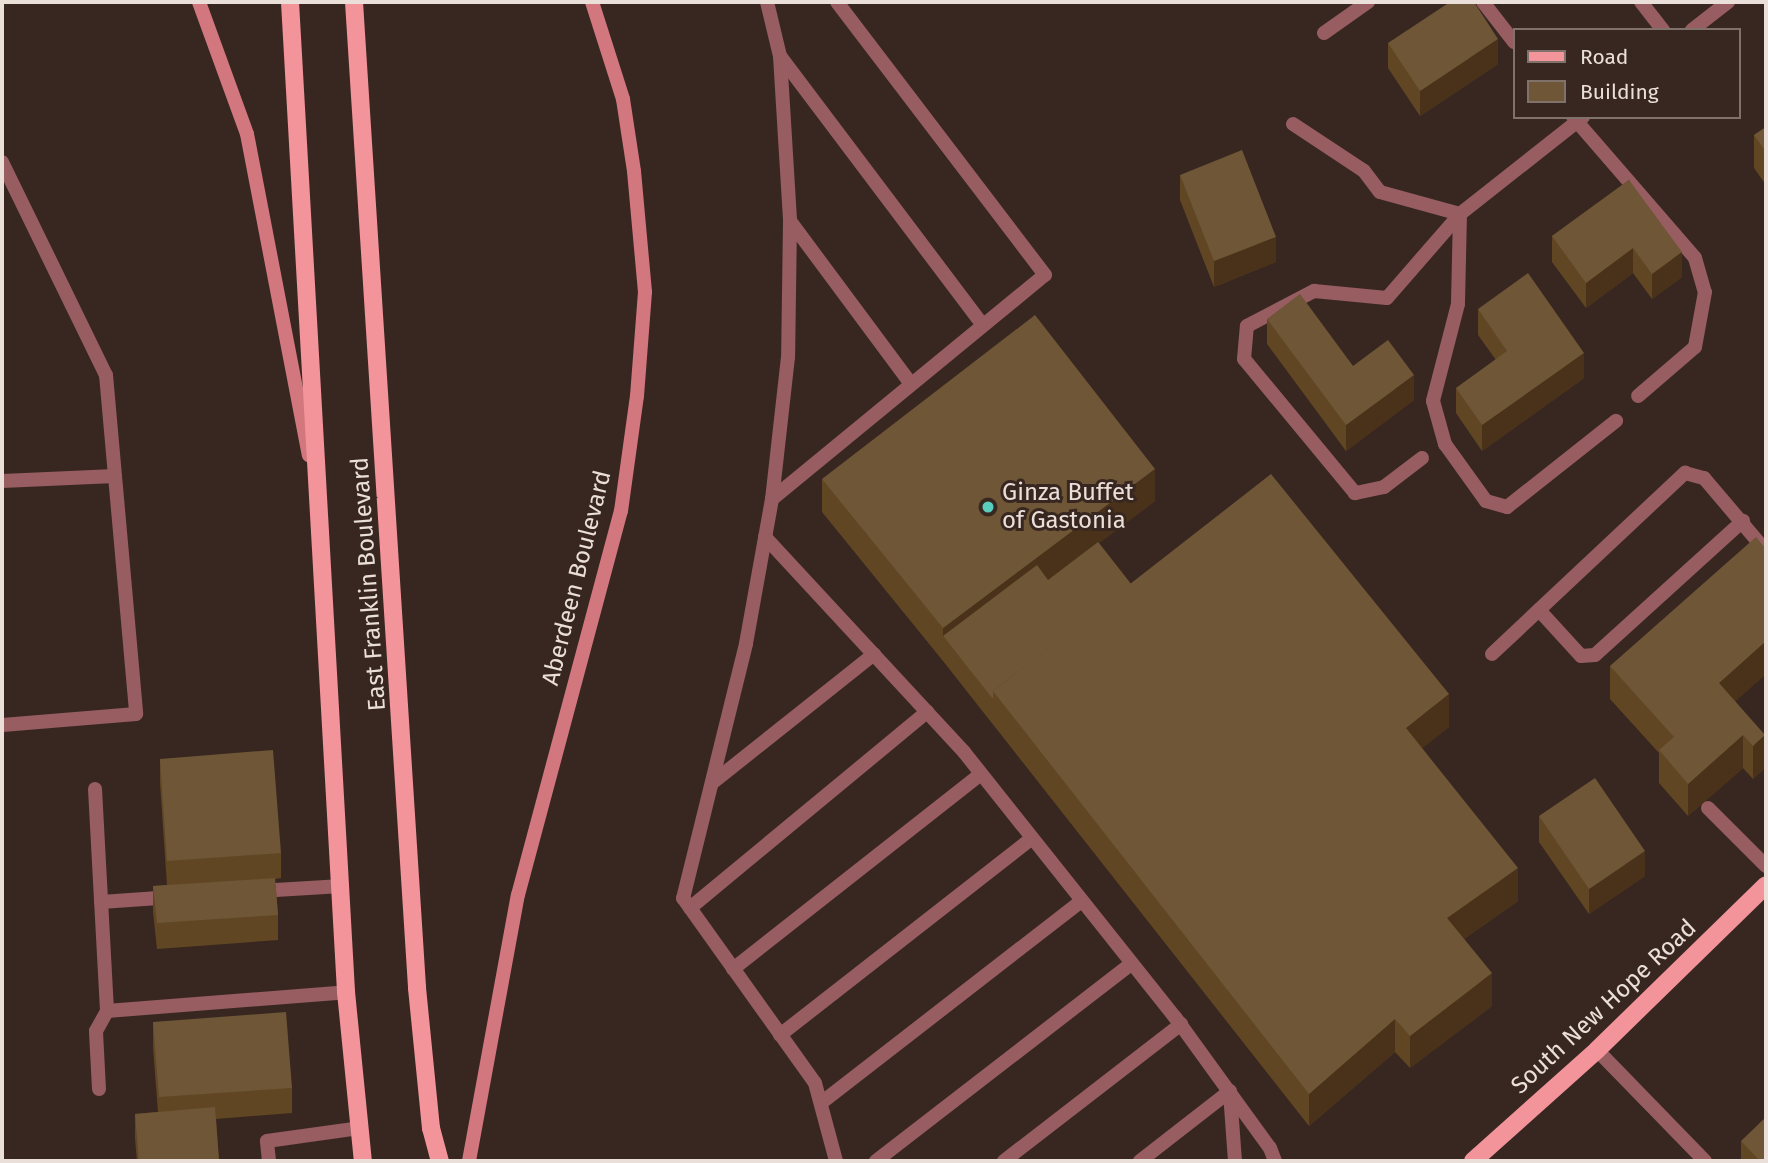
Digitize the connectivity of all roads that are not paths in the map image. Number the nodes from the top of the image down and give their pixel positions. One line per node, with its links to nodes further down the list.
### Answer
1 (199, 2): 29 (main road)
2 (290, 2): 29 (main road, East Franklin Boulevard)
3 (354, 2): 64 (main road, East Franklin Boulevard)
4 (592, 2): 65 (main road, Aberdeen Boulevard)
5 (767, 2): 15 (street)
6 (837, 2): 21 (street)
7 (1368, 2): 13 (street)
8 (1483, 2): 14 (street)
9 (1641, 2): 11 (street)
10 (1728, 2): 12 (street)
11 (1661, 28)
12 (1695, 28)
13 (1324, 33)
14 (1512, 39)
15 (780, 56): 20 (street); 21 (street)
16 (1577, 119): 19 (street); 23 (street)
17 (1293, 124): 19 (street)
18 (2, 162): 26 (street)
19 (1460, 215): 24 (street); 25 (street)
20 (790, 221): 22 (street); 28 (street)
21 (983, 325): 22 (street)
22 (911, 384): 28 (street)
23 (1638, 396)
24 (1616, 421)
25 (1422, 458)
26 (115, 476): 27 (street); 37 (street)
27 (2, 481)
28 (772, 499): 31 (street)
29 (318, 503): 45 (main road, East Franklin Boulevard)
30 (1743, 521): 32 (street); 33 (street); 33 (street)
31 (765, 537): 34 (street); 39 (street)
32 (1766, 551)
33 (1539, 610): 35 (street)
34 (874, 654): 36 (street); 39 (street)
35 (1492, 654)
36 (927, 712): 38 (street); 50 (street)
37 (2, 725)
38 (981, 774): 42 (street); 52 (street)
39 (712, 783): 50 (street)
40 (95, 789): 48 (street)
41 (1708, 808): 43 (street)
42 (1031, 839): 49 (street); 56 (street)
43 (1766, 866)
44 (1766, 885): 57 (main road, South New Hope Road)
45 (342, 886): 46 (street); 53 (main road, East Franklin Boulevard)
46 (248, 892)
47 (195, 896): 48 (street)
48 (101, 902): 54 (street)
49 (1080, 902): 51 (street); 60 (street)
50 (690, 908): 52 (street)
51 (1131, 964): 55 (street); 67 (street)
52 (733, 969): 56 (street)
53 (346, 992): 54 (street); 61 (main road, East Franklin Boulevard)
54 (107, 1011): 58 (street)
55 (1181, 1024): 59 (street); 68 (street)
56 (780, 1035): 60 (street)
57 (1597, 1050): 72 (main road, South New Hope Road); 73 (street)
58 (99, 1089)
59 (1230, 1091): 69 (street); 70 (street); 71 (street)
60 (821, 1103): 66 (street)
61 (359, 1128): 62 (street); 63 (main road, East Franklin Boulevard)
62 (269, 1161)
63 (363, 1161)
64 (440, 1161)
65 (469, 1161)
66 (836, 1161)
67 (876, 1161)
68 (1004, 1161)
69 (1140, 1161)
70 (1235, 1161)
71 (1275, 1161)
72 (1473, 1161)
73 (1705, 1161)

